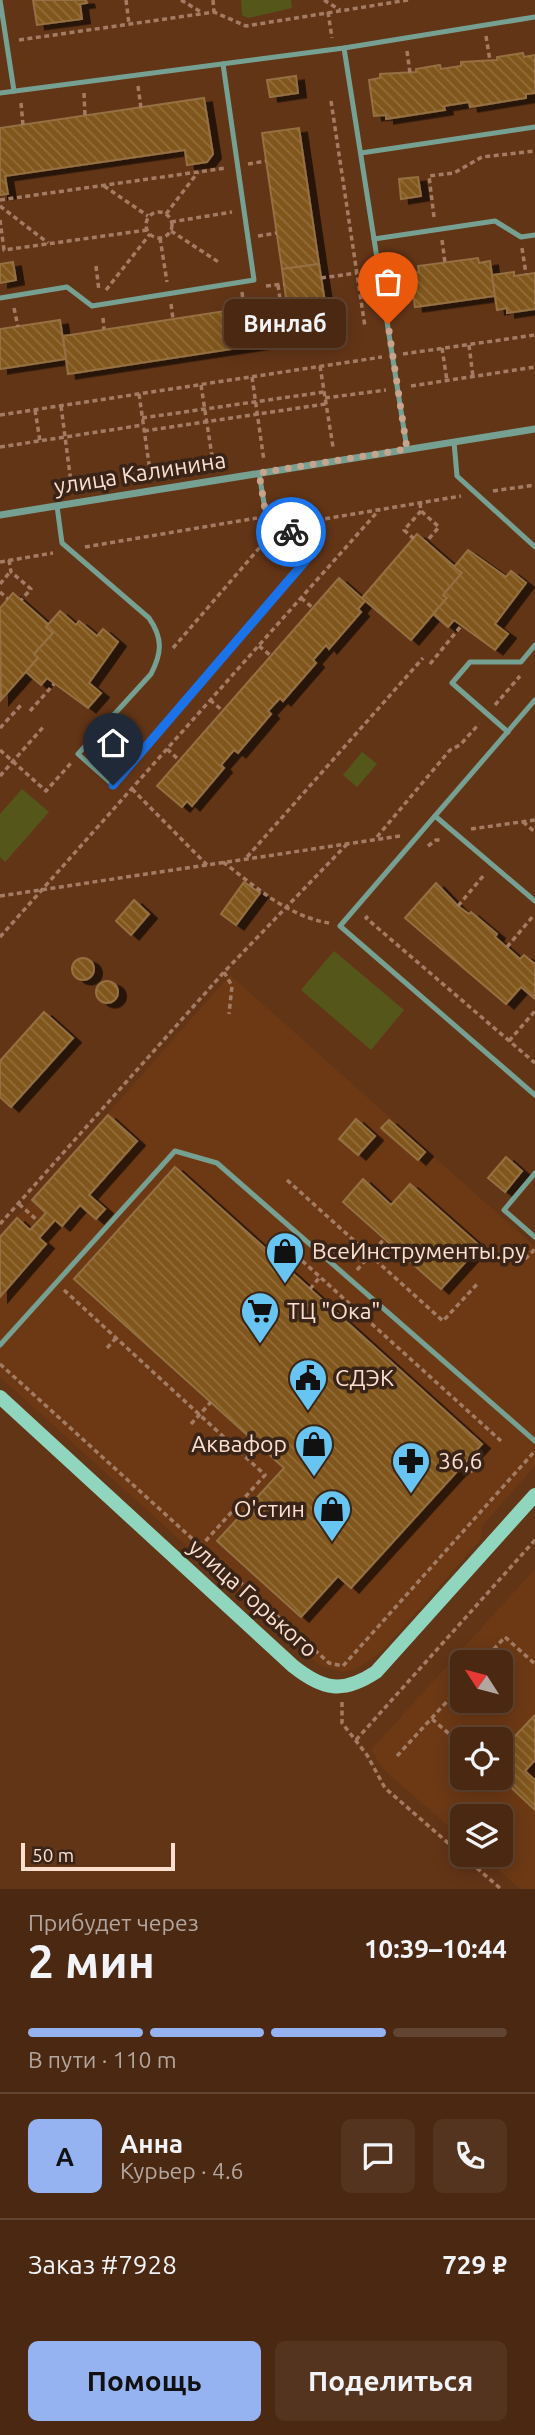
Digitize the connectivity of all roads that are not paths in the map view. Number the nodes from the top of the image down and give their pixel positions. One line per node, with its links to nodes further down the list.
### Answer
1 (0, 0): 5 (lane)
2 (535, 17): 3 (lane)
3 (344, 48): 4 (lane); 8 (lane)
4 (223, 64): 5 (lane); 11 (lane)
5 (14, 91): 6 (lane)
6 (0, 93)
7 (535, 127): 8 (lane)
8 (361, 153): 10 (lane)
9 (535, 235): 10 (lane)
10 (374, 239): 14 (lane)
11 (0, 298)
12 (535, 429): 13 (street, улица Калинина)
13 (454, 442): 14 (street, улица Калинина); 18 (lane)
14 (407, 449): 15 (street, улица Калинина)
15 (262, 473): 16 (street, улица Калинина); 16 (lane)
16 (57, 506): 17 (street, улица Калинина)
17 (0, 514)
18 (535, 548)
19 (535, 645): 21 (lane)
20 (535, 700): 21 (lane)
21 (508, 732): 22 (lane)
22 (435, 816): 23 (lane); 24 (lane)
23 (535, 901)
24 (535, 1095)
25 (535, 1173): 26 (lane)
26 (535, 1237)
27 (0, 1345): 29 (lane)
28 (0, 1398): 30 (street, улица Горького)
29 (535, 1441)
30 (535, 1495)

